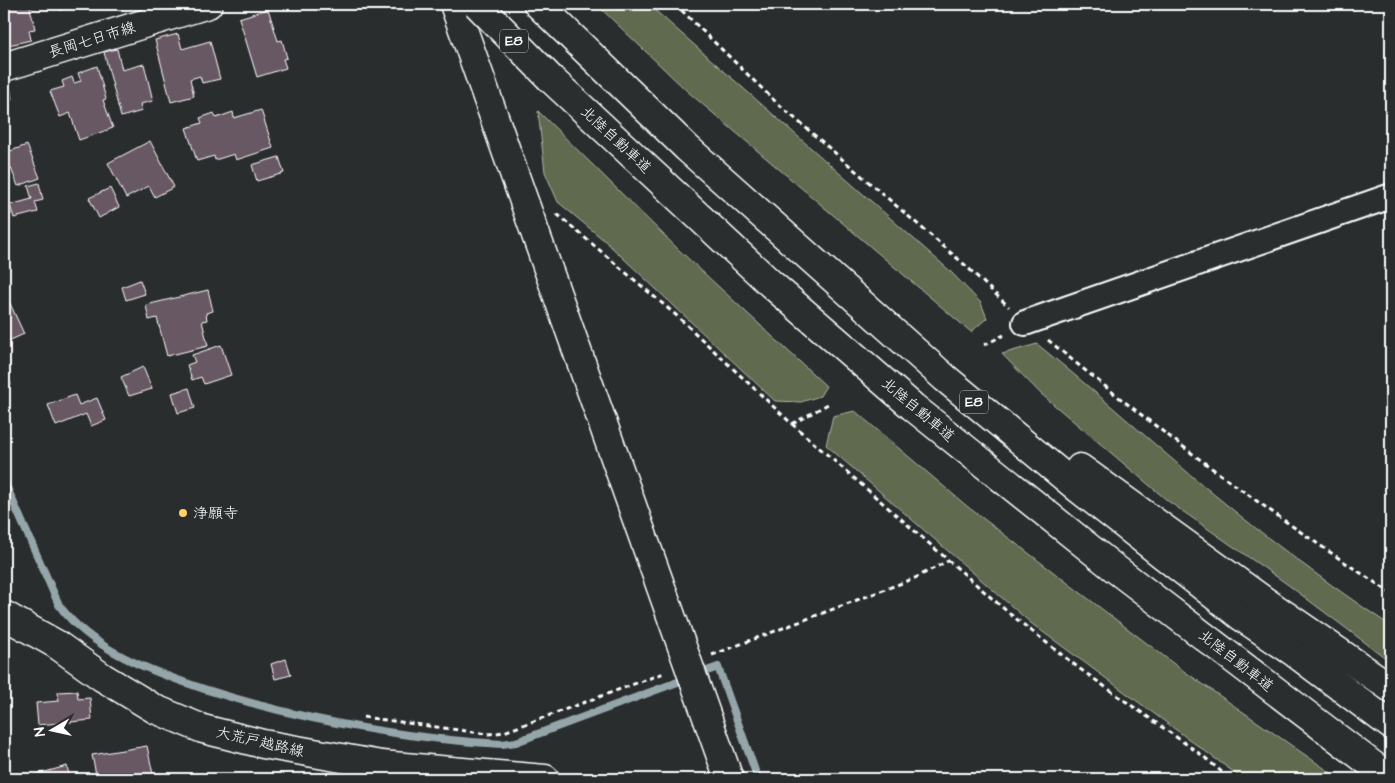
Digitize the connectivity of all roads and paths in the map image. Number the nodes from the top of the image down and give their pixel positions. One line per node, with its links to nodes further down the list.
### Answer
1 (208, 4): 5 (main road, 長岡七日市線)
2 (454, 4): 14 (main road)
3 (476, 4): 22 (main road, 北陸自動車道 / E8, bridge)
4 (538, 4): 8 (main road, E8)
5 (4, 67)
6 (1391, 196): 9 (street)
7 (550, 207): 11 (path)
8 (802, 253): 15 (main road, E8); 17 (main road, E8)
9 (1025, 323)
10 (828, 404): 11 (path)
11 (792, 424): 12 (path)
12 (948, 561): 14 (path); 21 (path)
13 (4, 615): 18 (main road, 大荒戸越路線)
14 (693, 676): 16 (path); 20 (main road)
15 (1391, 688)
16 (363, 718)
17 (1391, 724)
18 (512, 777): 19 (main road, 大荒戸越路線)
19 (545, 779)
20 (729, 779)
21 (1230, 779)
22 (1391, 779)

